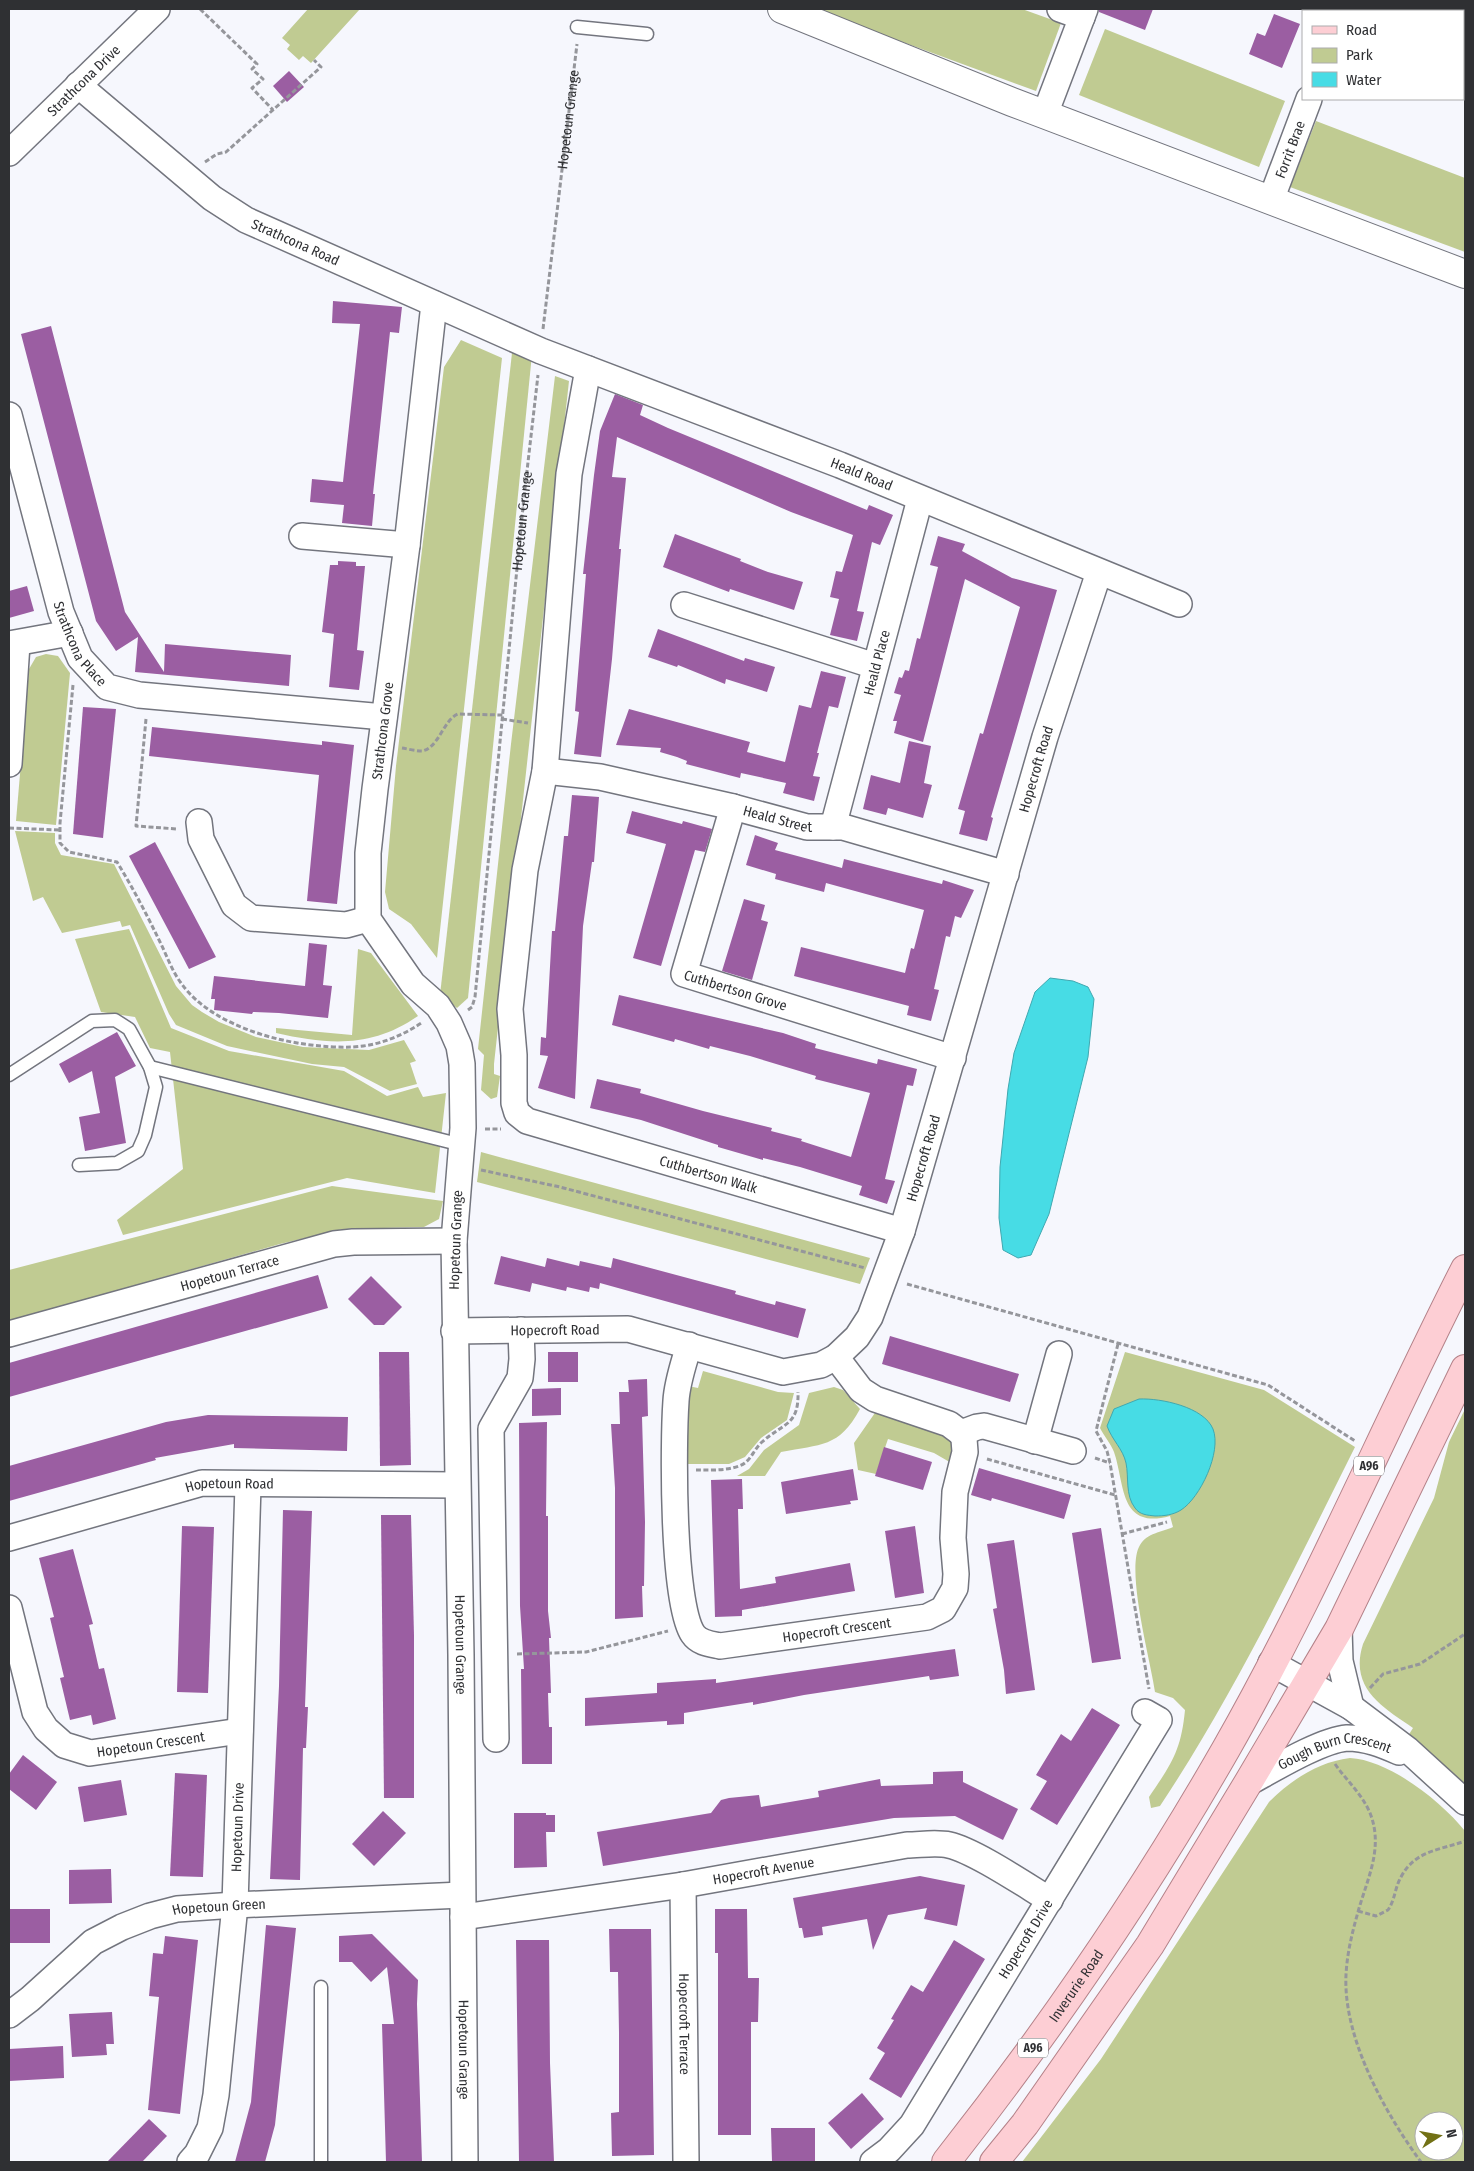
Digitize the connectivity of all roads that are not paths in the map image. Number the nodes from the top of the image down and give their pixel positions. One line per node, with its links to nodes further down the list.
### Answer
1 (157, 9): 6 (street, Strathcona Drive)
2 (782, 9): 8 (street)
3 (1076, 12): 8 (street)
4 (578, 27): 5 (lane)
5 (647, 34)
6 (78, 86): 9 (street, Strathcona Drive); 12 (street, Strathcona Road)
7 (1309, 100): 10 (street, Forrit Brae)
8 (1045, 114): 10 (street)
9 (9, 153)
10 (1271, 200): 11 (street)
11 (1465, 274)
12 (434, 304): 13 (street, Strathcona Road); 18 (street, Strathcona Grove)
13 (541, 351): 14 (street, Heald Road)
14 (588, 369): 16 (street, Heald Road); 27 (street)
15 (9, 415): 22 (street, Strathcona Place)
16 (920, 499): 19 (street, Heald Road); 24 (street, Heald Place)
17 (302, 536): 18 (street)
18 (407, 546): 25 (street, Strathcona Grove)
19 (1098, 572): 21 (street, Heald Road); 31 (street, Hopecroft Road)
20 (684, 604): 24 (street)
21 (1179, 604)
22 (70, 633): 23 (street); 25 (street, Strathcona Place)
23 (13, 644): 26 (street)
24 (875, 666): 30 (street, Heald Place)
25 (384, 718): 32 (street, Strathcona Grove)
26 (9, 764)
27 (545, 771): 28 (street, Heald Street); 38 (street, Cuthbertson Walk)
28 (733, 807): 30 (street, Heald Street); 33 (street, Cuthbertson Grove)
29 (199, 826): 32 (street)
30 (833, 827): 31 (street, Heald Street)
31 (1006, 874): 33 (street, Hopecroft Road)
32 (368, 919): 36 (street)
33 (952, 1058): 38 (street, Hopecroft Road)
34 (150, 1067): 35 (lane); 36 (lane); 37 (lane)
35 (9, 1075)
36 (462, 1146): 39 (street, Hopetoun Grange)
37 (79, 1165)
38 (902, 1232): 46 (street, Hopecroft Road)
39 (454, 1241): 42 (street, Hopetoun Grange); 43 (street, Hopetoun Terrace)
40 (1465, 1269): 56 (main road, A96)
41 (521, 1330): 42 (street, Hopecroft Road); 44 (street, Hopecroft Road); 61 (street)
42 (454, 1331): 52 (street, Hopetoun Grange)
43 (9, 1334)
44 (689, 1345): 46 (street, Hopecroft Road); 49 (street, Hopecroft Crescent)
45 (1060, 1354): 48 (street)
46 (836, 1357): 49 (street)
47 (1465, 1369): 55 (main road, A96)
48 (1035, 1441): 49 (street); 50 (street)
49 (963, 1443)
50 (1073, 1451)
51 (248, 1485): 52 (street, Hopetoun Road); 53 (street, Hopetoun Road); 60 (street, Hopetoun Drive)
52 (458, 1485): 61 (street, Hopetoun Grange)
53 (9, 1538)
54 (9, 1608): 60 (street, Hopetoun Crescent)
55 (1339, 1629): 57 (main road, A96); 58 (street)
56 (1271, 1663): 57 (street, Gough Burn Crescent); 76 (main road, Inverurie Road / A96)
57 (1307, 1683): 58 (street, Gough Burn Crescent); 63 (main road, A96)
58 (1360, 1699): 62 (street, Gough Burn Crescent)
59 (1145, 1712): 66 (street, Hopecroft Drive)
60 (240, 1731): 67 (street, Hopetoun Drive)
61 (462, 1735): 68 (street, Hopetoun Grange)
62 (1422, 1762): 63 (street, Gough Burn Crescent); 64 (street, Gough Burn Crescent)
63 (1248, 1783): 77 (main road, A96)
64 (1465, 1802)
65 (683, 1885): 66 (street, Hopecroft Avenue); 68 (street, Hopecroft Avenue); 74 (street, Hopecroft Terrace)
66 (1050, 1900): 75 (street, Hopecroft Drive)
67 (234, 1905): 68 (street, Hopetoun Green); 70 (street, Hopetoun Green); 71 (street, Hopetoun Drive)
68 (462, 1906): 73 (street, Hopetoun Grange)
69 (321, 1987): 72 (lane)
70 (9, 2015)
71 (190, 2162)
72 (321, 2162)
73 (465, 2162)
74 (686, 2162)
75 (873, 2162)
76 (946, 2162)
77 (994, 2162)

